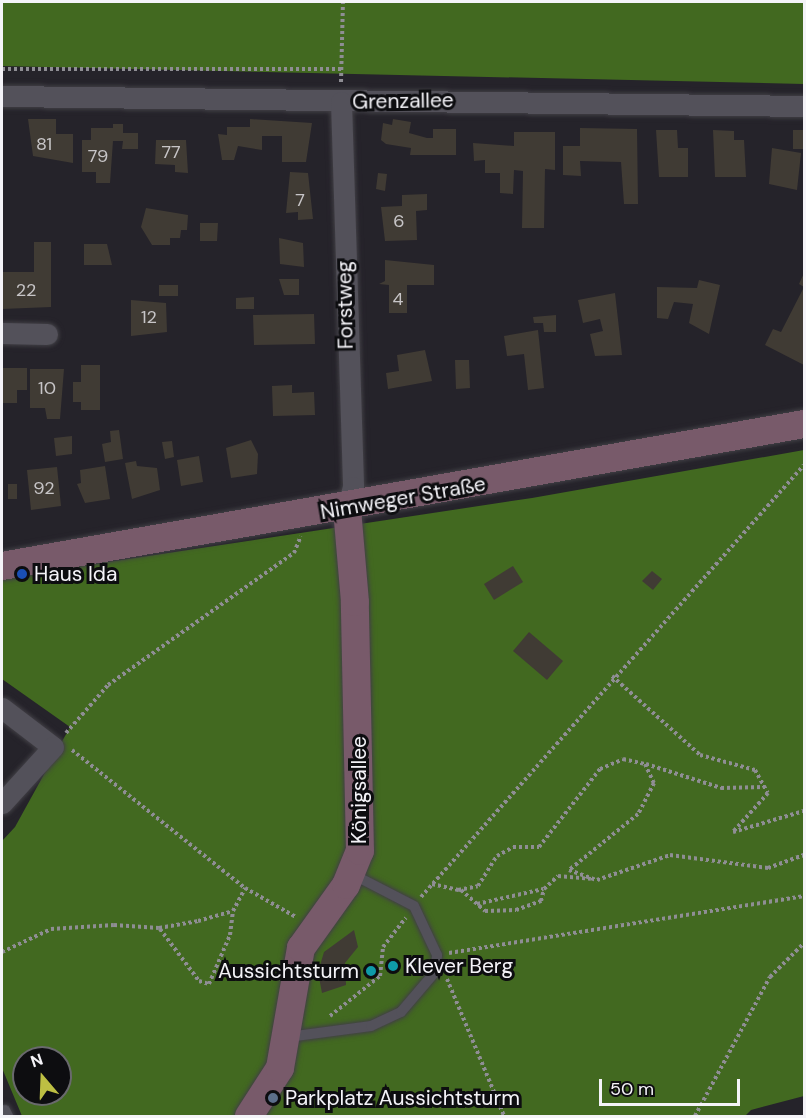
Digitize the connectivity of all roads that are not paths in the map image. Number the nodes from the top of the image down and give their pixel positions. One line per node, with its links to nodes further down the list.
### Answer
1 (2, 96): 2 (street, Grenzallee)
2 (341, 102): 3 (street, Grenzallee); 7 (street, Forstweg)
3 (804, 106)
4 (2, 333): 5 (street)
5 (47, 334)
6 (804, 424): 7 (main road, Nimweger Straße)
7 (347, 507): 8 (main road, Nimweger Straße); 11 (main road, Königsallee)
8 (2, 566)
9 (2, 708): 10 (street)
10 (2, 803)
11 (352, 874): 12 (main road, Königsallee); 12 (lane)
12 (300, 1036): 13 (main road, Königsallee)
13 (249, 1116)

